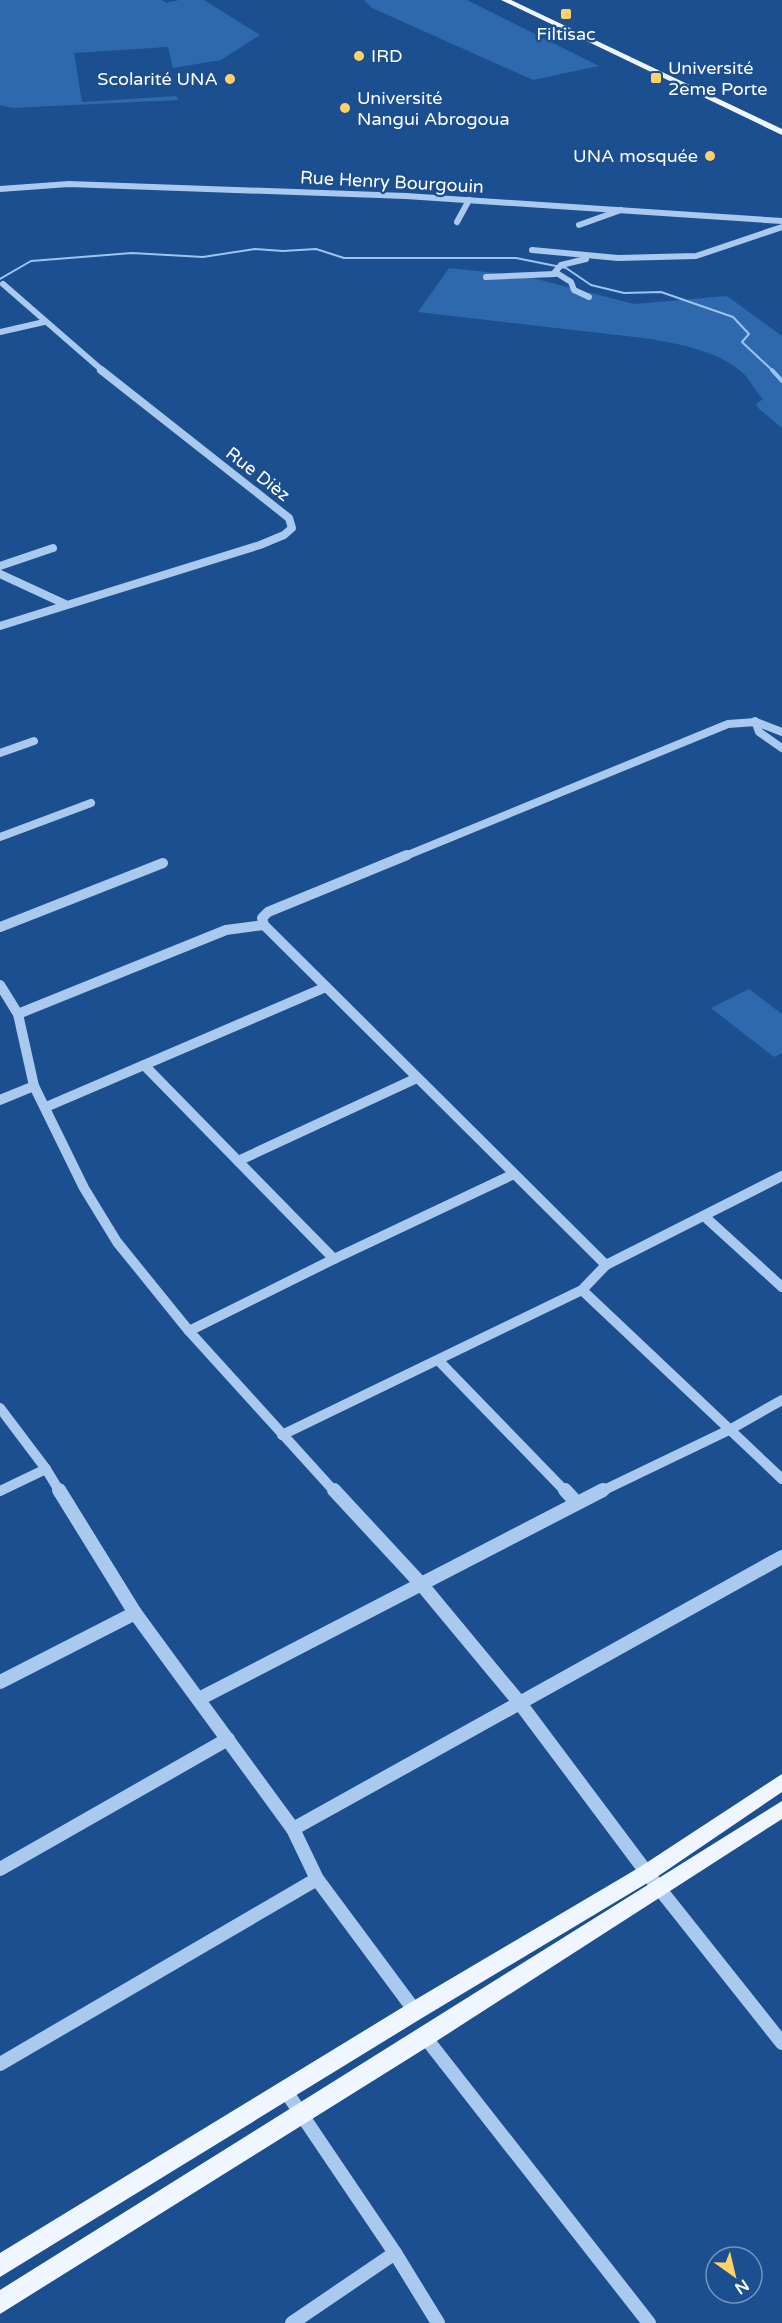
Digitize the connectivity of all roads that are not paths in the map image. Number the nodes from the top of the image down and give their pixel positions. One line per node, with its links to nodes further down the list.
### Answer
1 (505, 0): 4 (main road)
2 (527, 0): 3 (main road)
3 (610, 39)
4 (782, 132)
5 (0, 189): 6 (street, Rue Henry Bourgouin)
6 (470, 200): 7 (street, Rue Henry Bourgouin); 9 (street)
7 (622, 210): 8 (street, Rue Henry Bourgouin); 10 (street)
8 (782, 221)
9 (457, 222)
10 (579, 225)
11 (782, 227): 13 (street)
12 (532, 250): 13 (street)
13 (595, 256): 14 (street)
14 (555, 273): 15 (street); 17 (street)
15 (486, 277)
16 (3, 284): 18 (street)
17 (589, 297)
18 (44, 322): 19 (street); 23 (street, Rue Dièz)
19 (0, 332)
20 (53, 548): 21 (street)
21 (0, 566)
22 (0, 574): 23 (street)
23 (64, 604): 24 (street, Rue Dièz)
24 (0, 626)
25 (754, 721): 26 (street); 28 (street); 33 (street)
26 (782, 732)
27 (34, 741): 29 (street)
28 (782, 748)
29 (0, 753)
30 (91, 803): 31 (street)
31 (0, 837)
32 (163, 864): 34 (street)
33 (264, 925): 36 (street); 37 (street)
34 (0, 927)
35 (0, 985): 37 (street)
36 (326, 987): 38 (street); 39 (street)
37 (18, 1014): 40 (street)
38 (144, 1065): 42 (street); 43 (street)
39 (417, 1077): 43 (street); 44 (street)
40 (34, 1086): 41 (street); 42 (street)
41 (0, 1100)
42 (46, 1107): 51 (street)
43 (238, 1161): 47 (street)
44 (514, 1174): 47 (street); 48 (street)
45 (782, 1176): 46 (street)
46 (704, 1216): 48 (street); 49 (street)
47 (334, 1259): 51 (street)
48 (606, 1265): 50 (street)
49 (782, 1287)
50 (582, 1290): 52 (street); 55 (street)
51 (189, 1331): 56 (street)
52 (438, 1360): 56 (street); 60 (street)
53 (782, 1400): 55 (street)
54 (0, 1408): 57 (street)
55 (731, 1429): 58 (street); 60 (street)
56 (282, 1436): 62 (street)
57 (46, 1469): 59 (street); 63 (street)
58 (782, 1479)
59 (0, 1491)
60 (577, 1503): 62 (street)
61 (782, 1557): 66 (street)
62 (422, 1585): 65 (street); 66 (street)
63 (135, 1613): 64 (street); 65 (street)
64 (0, 1682)
65 (199, 1699): 67 (street)
66 (519, 1702): 70 (street); 73 (street)
67 (228, 1739): 70 (street); 71 (street)
68 (782, 1782): 73 (main road)
69 (782, 1809): 73 (main road)
70 (293, 1829): 72 (street)
71 (0, 1869)
72 (317, 1879): 74 (street); 77 (street)
73 (653, 1881): 74 (main road); 75 (main road); 76 (street)
74 (415, 2011): 78 (main road)
75 (425, 2037): 79 (main road); 85 (street)
76 (782, 2043)
77 (0, 2064)
78 (285, 2090): 79 (street); 81 (main road)
79 (302, 2113): 80 (street); 82 (main road)
80 (395, 2253): 83 (street); 84 (street)
81 (0, 2266)
82 (0, 2303)
83 (292, 2323)
84 (438, 2323)
85 (649, 2323)

